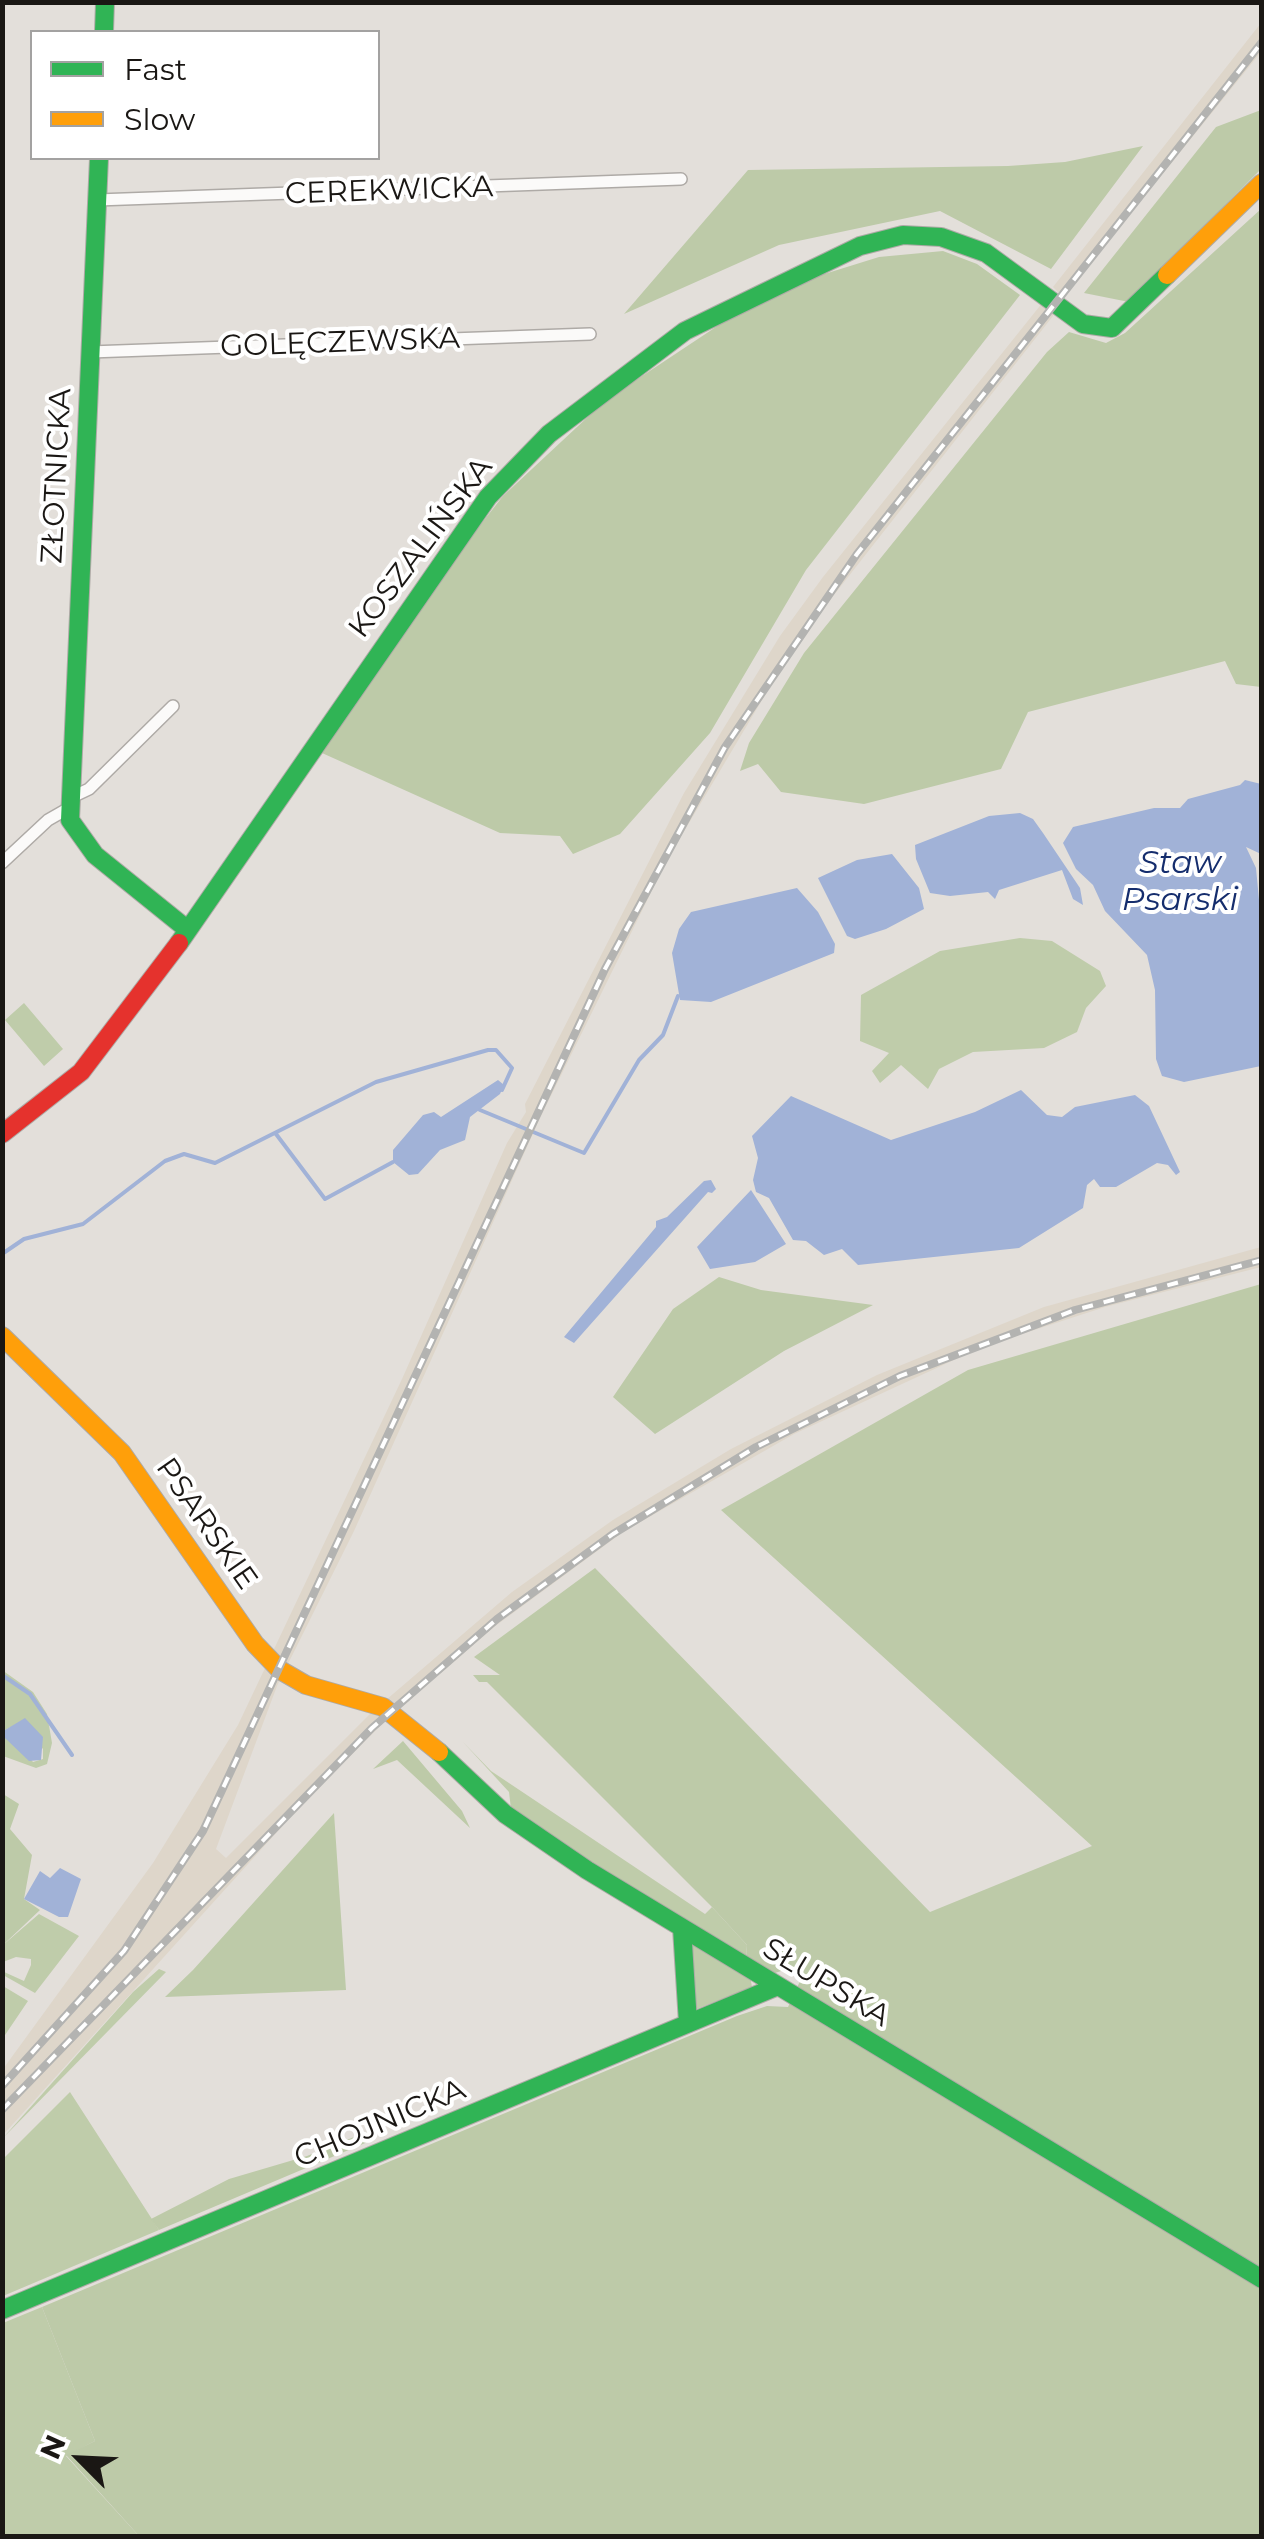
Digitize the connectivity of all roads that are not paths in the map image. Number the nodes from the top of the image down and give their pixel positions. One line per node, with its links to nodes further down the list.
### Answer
1 (105, 2): 2 (street)
2 (104, 30)
3 (98, 160): 6 (street, ZŁOTNICKA)
4 (681, 180): 6 (street, CEREKWICKA)
5 (1262, 183): 12 (street, KOSZALIŃSKA)
6 (97, 200): 8 (street, ZŁOTNICKA)
7 (590, 334): 8 (street, GOLĘCZEWSKA)
8 (90, 352): 10 (street, ZŁOTNICKA)
9 (173, 706): 10 (street)
10 (70, 803): 11 (street); 12 (street)
11 (2, 863)
12 (188, 930): 13 (street, KOSZALIŃSKA)
13 (2, 1134)
14 (2, 1336): 15 (street, PSARSKIE)
15 (383, 1707): 16 (street, SŁUPSKA)
16 (682, 1928): 17 (street, SŁUPSKA); 18 (street)
17 (778, 1986): 18 (street, CHOJNICKA); 19 (street, SŁUPSKA)
18 (688, 2023): 20 (street, CHOJNICKA)
19 (1262, 2279)
20 (2, 2310)

